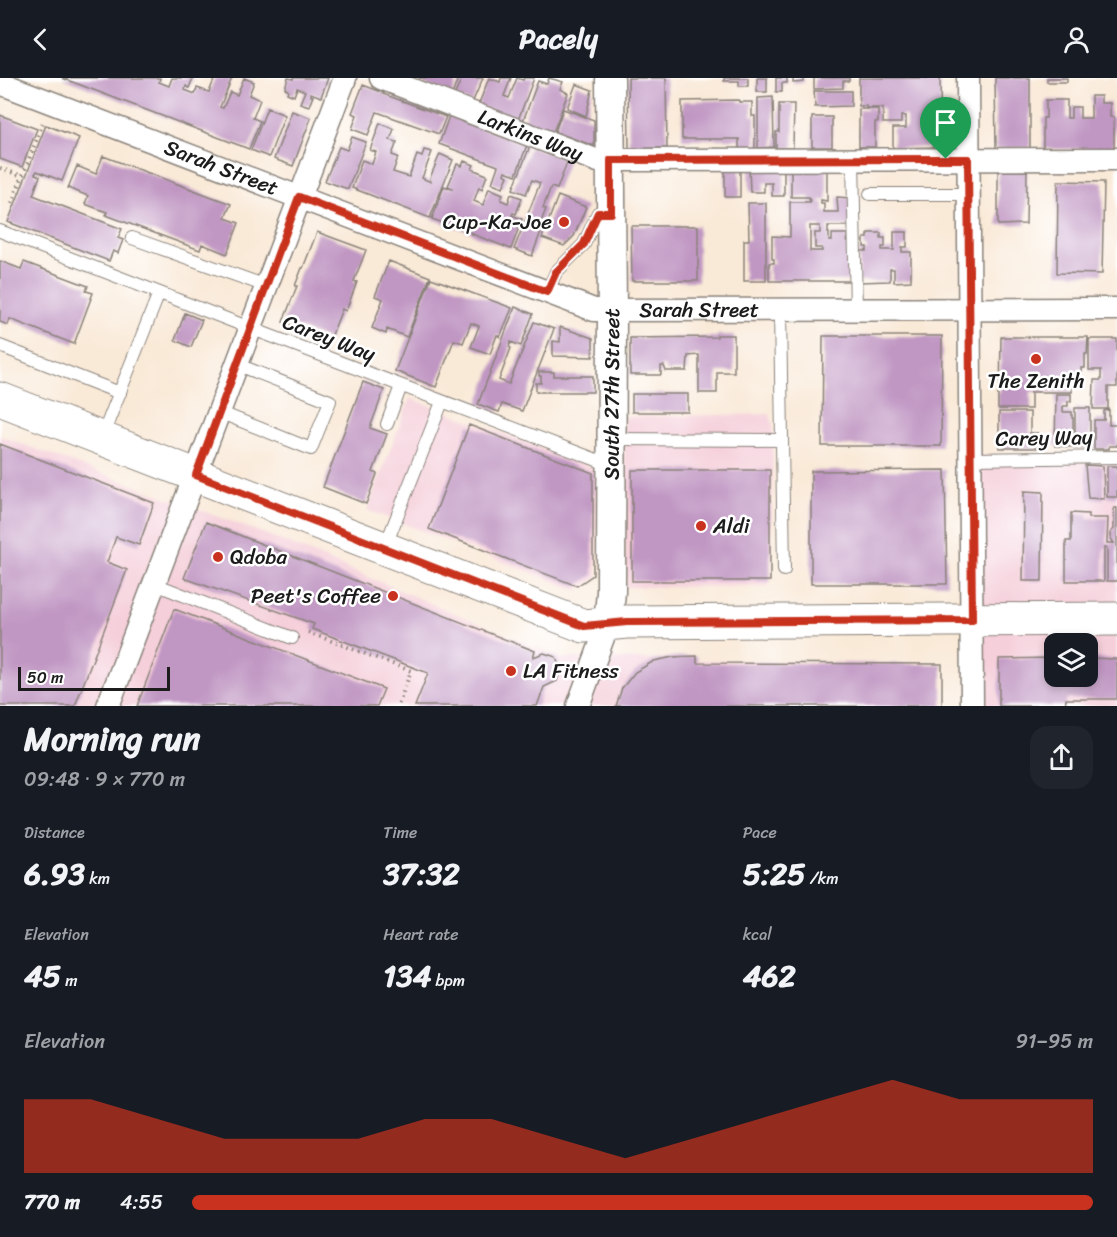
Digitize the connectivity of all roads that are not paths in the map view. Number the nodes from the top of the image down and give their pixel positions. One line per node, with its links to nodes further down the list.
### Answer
1 (345, 78): 12 (street)
2 (381, 78): 9 (street, Larkins Way)
3 (610, 78): 9 (street, South 27th Street)
4 (968, 78): 7 (street)
5 (0, 83): 12 (street, Sarah Street)
6 (853, 159): 7 (street, Larkins Way); 9 (street, Larkins Way); 23 (lane)
7 (968, 159): 8 (street, Larkins Way); 11 (street)
8 (1117, 159)
9 (611, 160): 13 (street, South 27th Street)
10 (870, 194): 11 (lane)
11 (968, 194): 19 (street)
12 (299, 197): 16 (street); 17 (street, Sarah Street)
13 (611, 213): 17 (lane); 21 (street, South 27th Street)
14 (0, 231): 18 (lane, Carey Way)
15 (132, 238): 16 (lane)
16 (266, 286): 24 (street)
17 (547, 292): 21 (street, Sarah Street)
18 (159, 293): 24 (lane, Carey Way); 28 (lane)
19 (969, 309): 20 (street, Sarah Street); 23 (street, Sarah Street); 37 (street)
20 (1117, 309)
21 (612, 310): 22 (street, Sarah Street); 35 (street, South 27th Street)
22 (780, 310): 23 (street, Sarah Street); 34 (lane)
23 (856, 310)
24 (250, 328): 26 (street); 27 (lane, Carey Way)
25 (0, 346): 28 (lane)
26 (236, 364): 31 (street); 31 (lane)
27 (401, 386): 30 (lane, Carey Way); 32 (lane)
28 (120, 393): 33 (lane)
29 (0, 399): 33 (main road)
30 (442, 402): 35 (lane, Carey Way); 39 (lane)
31 (219, 412): 38 (street)
32 (387, 424)
33 (102, 438): 38 (main road)
34 (782, 440): 35 (lane); 40 (lane)
35 (611, 452): 44 (street, South 27th Street)
36 (1117, 457): 37 (lane, Carey Way)
37 (970, 459): 43 (street)
38 (196, 475): 39 (main road); 41 (street)
39 (385, 548): 44 (main road)
40 (784, 570)
41 (155, 584): 45 (lane); 46 (street)
42 (1117, 619): 43 (main road)
43 (972, 620): 44 (main road); 48 (street)
44 (608, 624): 47 (street, South 27th Street)
45 (292, 638)
46 (108, 706)
47 (578, 706)
48 (972, 706)

